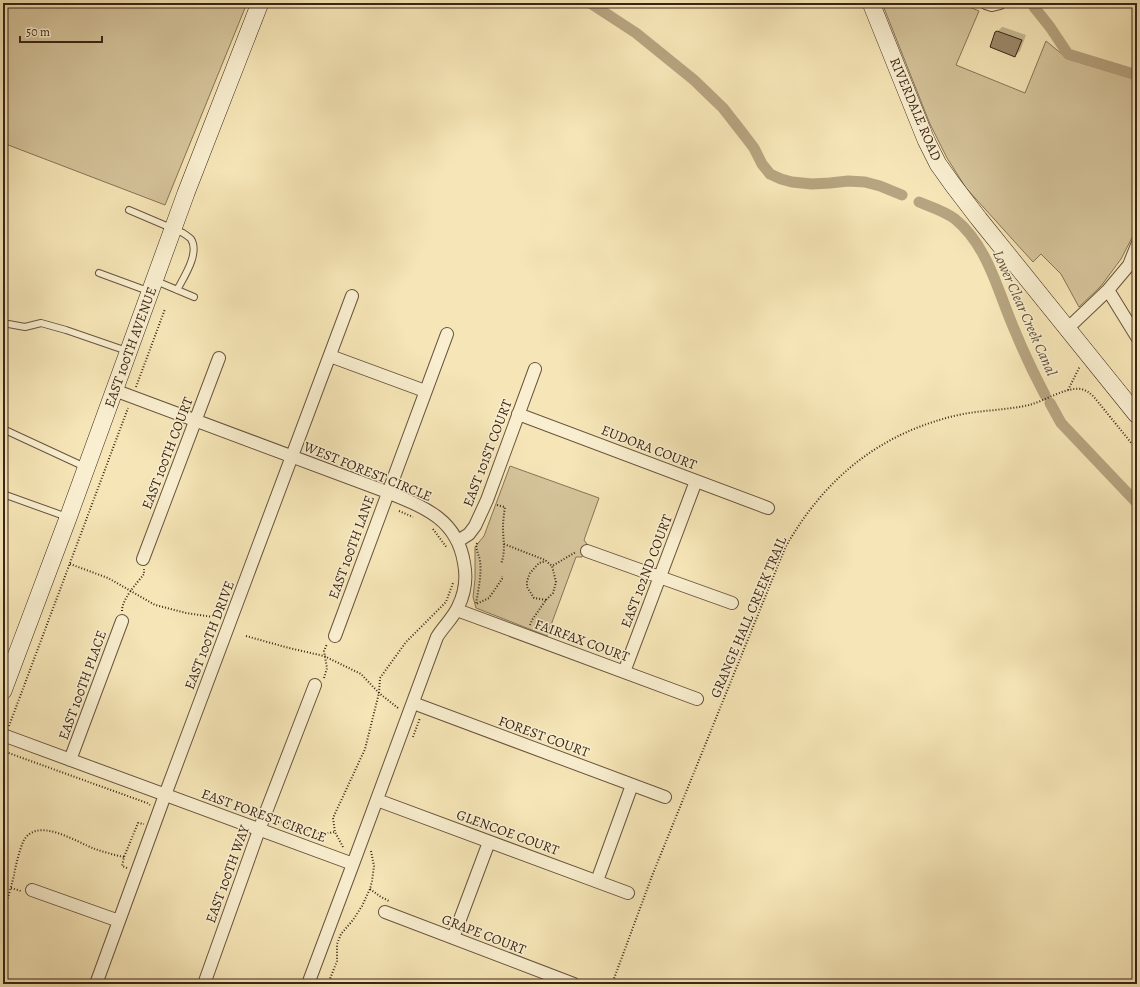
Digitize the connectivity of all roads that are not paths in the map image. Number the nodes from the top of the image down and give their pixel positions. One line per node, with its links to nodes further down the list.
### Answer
1 (260, 3): 6 (street, EAST 100TH AVENUE)
2 (871, 3): 15 (street, RIVERDALE ROAD)
3 (986, 3): 4 (street)
4 (1000, 3)
5 (129, 210): 6 (lane)
6 (173, 229): 9 (street, EAST 100TH AVENUE); 10 (lane)
7 (1137, 245): 11 (street)
8 (99, 273): 9 (lane)
9 (152, 286): 10 (lane); 18 (street, EAST 100TH AVENUE)
10 (177, 290): 13 (lane)
11 (1108, 290): 15 (street); 17 (street)
12 (352, 296): 19 (street, EAST 100TH DRIVE)
13 (194, 297)
14 (3, 323): 18 (lane)
15 (1067, 329): 25 (street, RIVERDALE ROAD)
16 (447, 334): 23 (street, EAST 100TH LANE)
17 (1137, 337)
18 (128, 352): 22 (street, EAST 100TH AVENUE)
19 (330, 356): 23 (street); 28 (street, EAST 100TH DRIVE)
20 (219, 358): 26 (street, EAST 100TH COURT)
21 (535, 369): 24 (street, EAST 101ST COURT)
22 (114, 390): 26 (street, WEST FOREST CIRCLE); 29 (street, EAST 100TH AVENUE)
23 (425, 391): 31 (street, EAST 100TH LANE)
24 (518, 414): 30 (street, EUDORA COURT); 35 (street, EAST 101ST COURT)
25 (1137, 416)
26 (196, 420): 28 (street, WEST FOREST CIRCLE); 37 (street, EAST 100TH COURT)
27 (3, 429): 29 (lane)
28 (292, 456): 31 (street, WEST FOREST CIRCLE); 51 (street, EAST 100TH DRIVE)
29 (86, 468): 34 (street, EAST 100TH AVENUE)
30 (696, 480): 33 (street, EUDORA COURT); 38 (street, EAST 102ND COURT)
31 (387, 492): 35 (street, WEST FOREST CIRCLE); 42 (street, EAST 100TH LANE)
32 (3, 494): 34 (lane)
33 (768, 508)
34 (68, 518): 45 (street, EAST 100TH AVENUE)
35 (458, 541): 40 (street, WEST FOREST CIRCLE)
36 (587, 551): 38 (street)
37 (143, 559)
38 (659, 577): 39 (street); 43 (street, EAST 102ND COURT)
39 (732, 603)
40 (457, 610): 43 (street, FAIRFAX COURT); 47 (street, WEST FOREST CIRCLE)
41 (122, 621): 49 (street, EAST 100TH PLACE)
42 (334, 636)
43 (624, 672): 46 (street, FAIRFAX COURT)
44 (314, 686): 54 (street, EAST 100TH WAY)
45 (3, 691)
46 (697, 699)
47 (413, 703): 50 (street, FOREST COURT); 53 (street)
48 (4, 735): 49 (street, EAST FOREST CIRCLE)
49 (70, 760): 51 (street, EAST FOREST CIRCLE)
50 (632, 785): 52 (street, FOREST COURT); 57 (street)
51 (165, 795): 54 (street, EAST FOREST CIRCLE); 61 (street, EAST 100TH DRIVE)
52 (665, 797)
53 (377, 800): 55 (street, GLENCOE COURT); 56 (street)
54 (259, 830): 56 (street, EAST FOREST CIRCLE); 65 (street, EAST 100TH WAY)
55 (489, 842): 57 (street, GLENCOE COURT); 62 (street)
56 (353, 864): 66 (street)
57 (597, 881): 59 (street, GLENCOE COURT)
58 (32, 890): 61 (street)
59 (628, 893)
60 (385, 912): 62 (street, GRAPE COURT)
61 (119, 921): 64 (street, EAST 100TH DRIVE)
62 (453, 938): 63 (street, GRAPE COURT)
63 (559, 982): 67 (street, GRAPE COURT)
64 (96, 984)
65 (204, 984)
66 (308, 984)
67 (574, 984)

